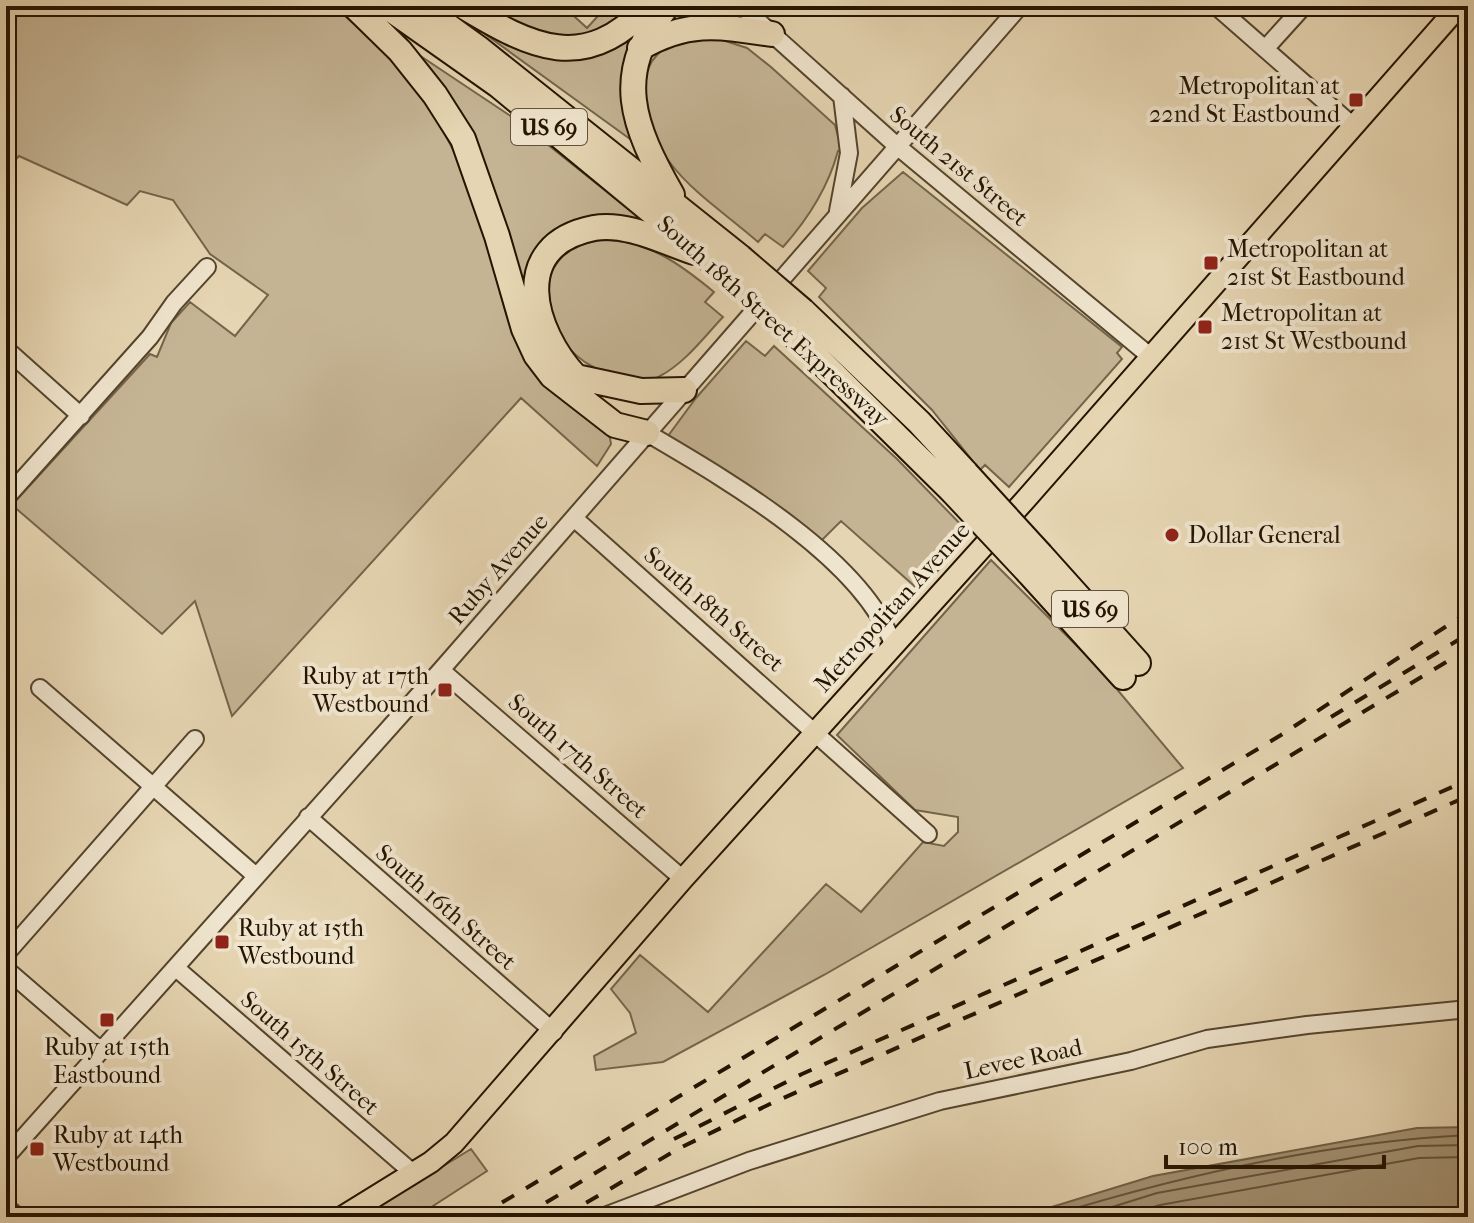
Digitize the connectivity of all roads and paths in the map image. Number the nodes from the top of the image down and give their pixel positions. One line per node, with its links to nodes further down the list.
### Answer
1 (354, 6): 28 (highway)
2 (386, 6): 20 (highway, South 18th Street Expressway / US 69)
3 (420, 6): 18 (highway, South 18th Street Expressway / US 69)
4 (463, 6): 5 (highway)
5 (648, 6)
6 (667, 6): 13 (highway)
7 (741, 6): 12 (street, South 21st Street)
8 (1020, 6): 17 (street, Ruby Avenue)
9 (1216, 6): 14 (street)
10 (1304, 6): 14 (street)
11 (1459, 6): 16 (main road, Metropolitan Avenue)
12 (772, 34): 13 (highway); 15 (street, South 21st Street)
13 (640, 48): 18 (highway)
14 (1265, 49): 16 (street)
15 (842, 96): 17 (street, South 21st Street); 19 (street)
16 (1353, 126): 24 (main road, Metropolitan Avenue)
17 (897, 146): 19 (street, Ruby Avenue); 24 (street, South 21st Street)
18 (677, 205): 21 (highway, South 18th Street Expressway / US 69)
19 (837, 216): 26 (street, Ruby Avenue)
20 (705, 255): 21 (highway, South 18th Street Expressway / US 69); 25 (highway)
21 (733, 265): 33 (highway, South 18th Street Expressway / US 69, bridge)
22 (207, 267): 27 (street)
23 (6, 349): 27 (street)
24 (1151, 357): 31 (main road, Metropolitan Avenue)
25 (576, 377): 26 (highway); 28 (highway)
26 (684, 390): 28 (street, Ruby Avenue)
27 (81, 416): 29 (street)
28 (647, 433): 30 (street, Ruby Avenue); 31 (street)
29 (6, 498)
30 (574, 518): 32 (street, Ruby Avenue); 35 (street, South 18th Street)
31 (893, 644): 35 (main road, Metropolitan Avenue)
32 (441, 670): 38 (street, Ruby Avenue); 41 (street, South 17th Street)
33 (1131, 670)
34 (40, 688): 37 (street)
35 (816, 730): 39 (street, South 18th Street); 41 (main road, Metropolitan Avenue)
36 (195, 739): 37 (street)
37 (153, 787): 40 (street); 42 (street)
38 (308, 817): 40 (street, Ruby Avenue); 46 (street, South 16th Street)
39 (928, 834)
40 (256, 876): 43 (street, Ruby Avenue)
41 (683, 879): 46 (main road, Metropolitan Avenue)
42 (6, 954)
43 (176, 968): 47 (street, Ruby Avenue); 49 (street, South 15th Street)
44 (6, 969): 47 (street)
45 (1468, 1009): 53 (street, Levee Road)
46 (554, 1032): 49 (main road, Metropolitan Avenue)
47 (101, 1051): 48 (street, Ruby Avenue)
48 (6, 1157)
49 (413, 1173): 52 (main road, Metropolitan Avenue)
50 (6, 1207): 51 (street)
51 (18, 1217)
52 (342, 1217)
53 (602, 1217)

